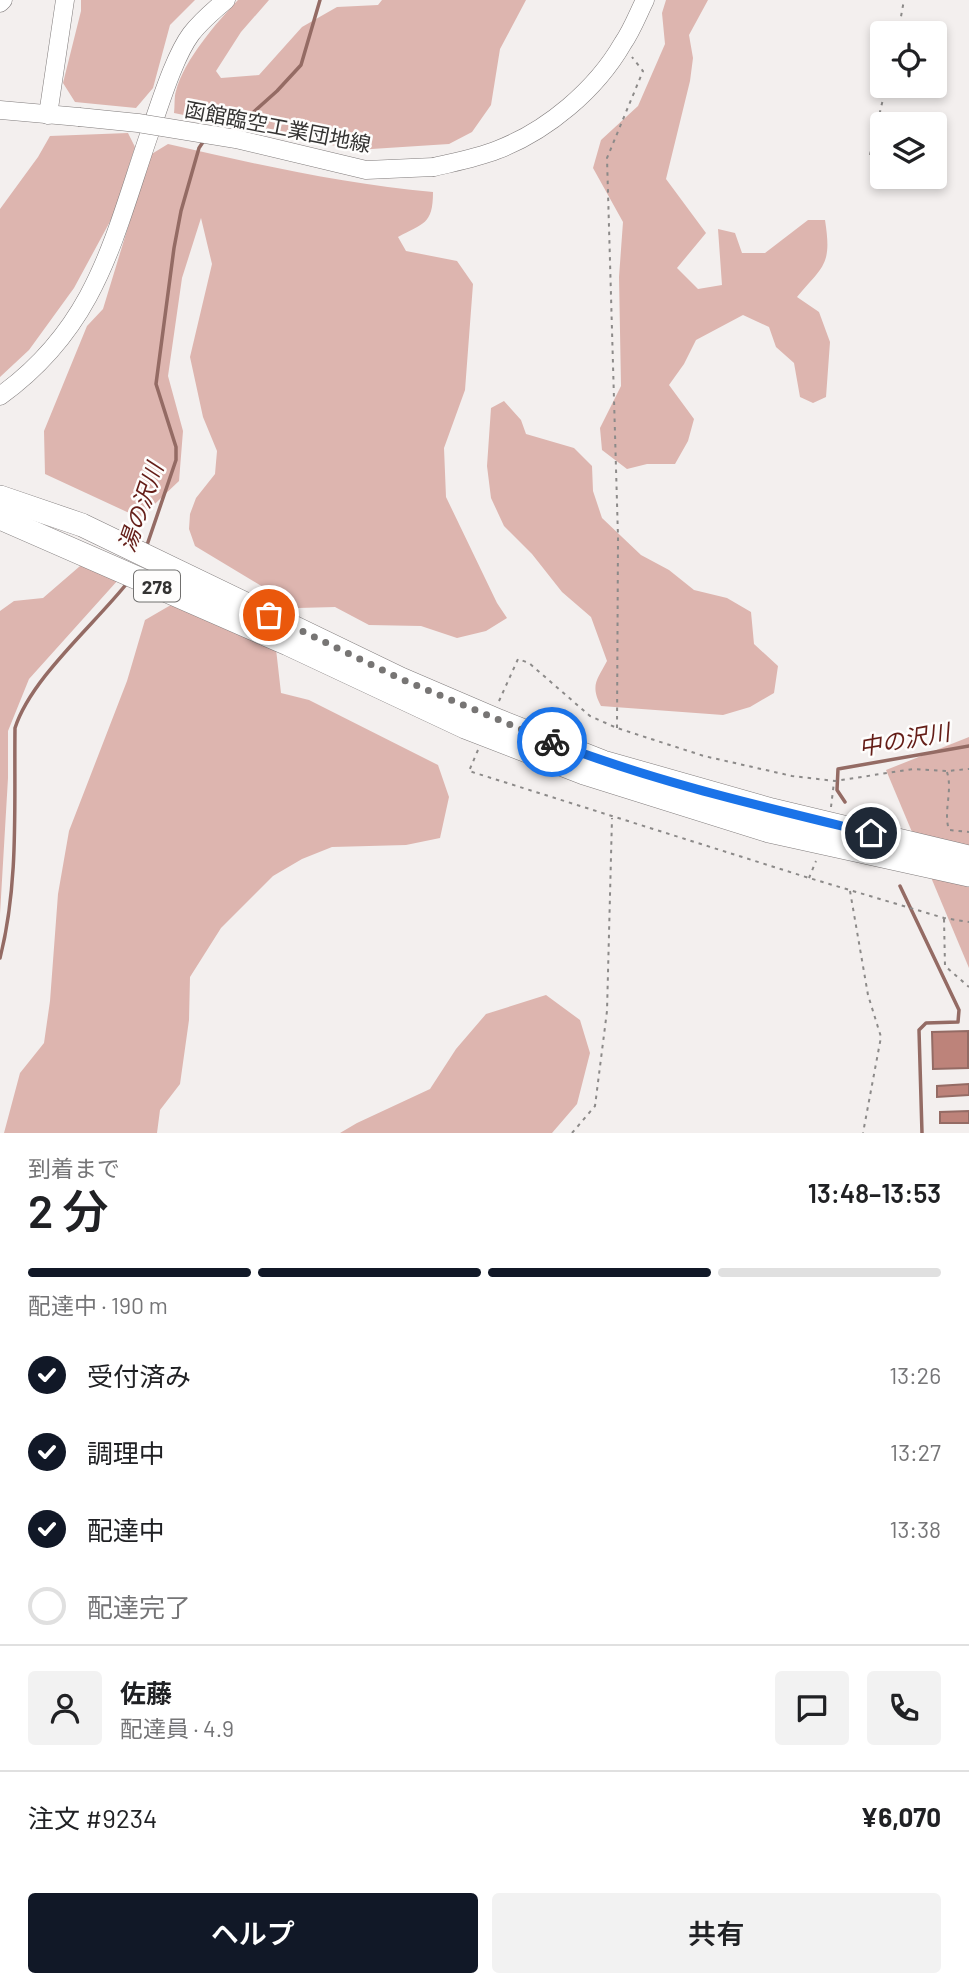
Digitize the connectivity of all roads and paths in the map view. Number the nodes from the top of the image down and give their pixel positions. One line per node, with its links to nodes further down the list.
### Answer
1 (65, 0): 8 (main road)
2 (226, 0): 9 (main road)
3 (645, 0): 6 (main road, 函館臨空工業団地線)
4 (904, 0): 5 (path)
5 (900, 21)
6 (623, 45): 8 (main road, 函館臨空工業団地線, bridge); 17 (path)
7 (0, 110): 8 (main road, 函館臨空工業団地線)
8 (48, 115)
9 (0, 396)
10 (0, 479): 13 (highway)
11 (0, 497): 13 (highway)
12 (0, 518): 13 (highway)
13 (31, 519): 14 (highway); 15 (highway, 278); 15 (highway, 278)
14 (0, 532)
15 (290, 635): 25 (highway, 278); 27 (highway, 278)
16 (497, 708): 17 (path)
17 (617, 728): 21 (path)
18 (481, 743): 23 (path)
19 (969, 769): 20 (path)
20 (947, 771): 21 (path); 24 (path)
21 (835, 780): 22 (path)
22 (829, 816)
23 (612, 817): 28 (path); 33 (path)
24 (969, 832)
25 (969, 857)
26 (817, 859): 28 (path)
27 (969, 875)
28 (809, 878): 29 (path)
29 (850, 890): 30 (path); 34 (path)
30 (944, 918): 31 (path); 32 (path)
31 (969, 922)
32 (969, 987)
33 (572, 1133)
34 (863, 1133)

